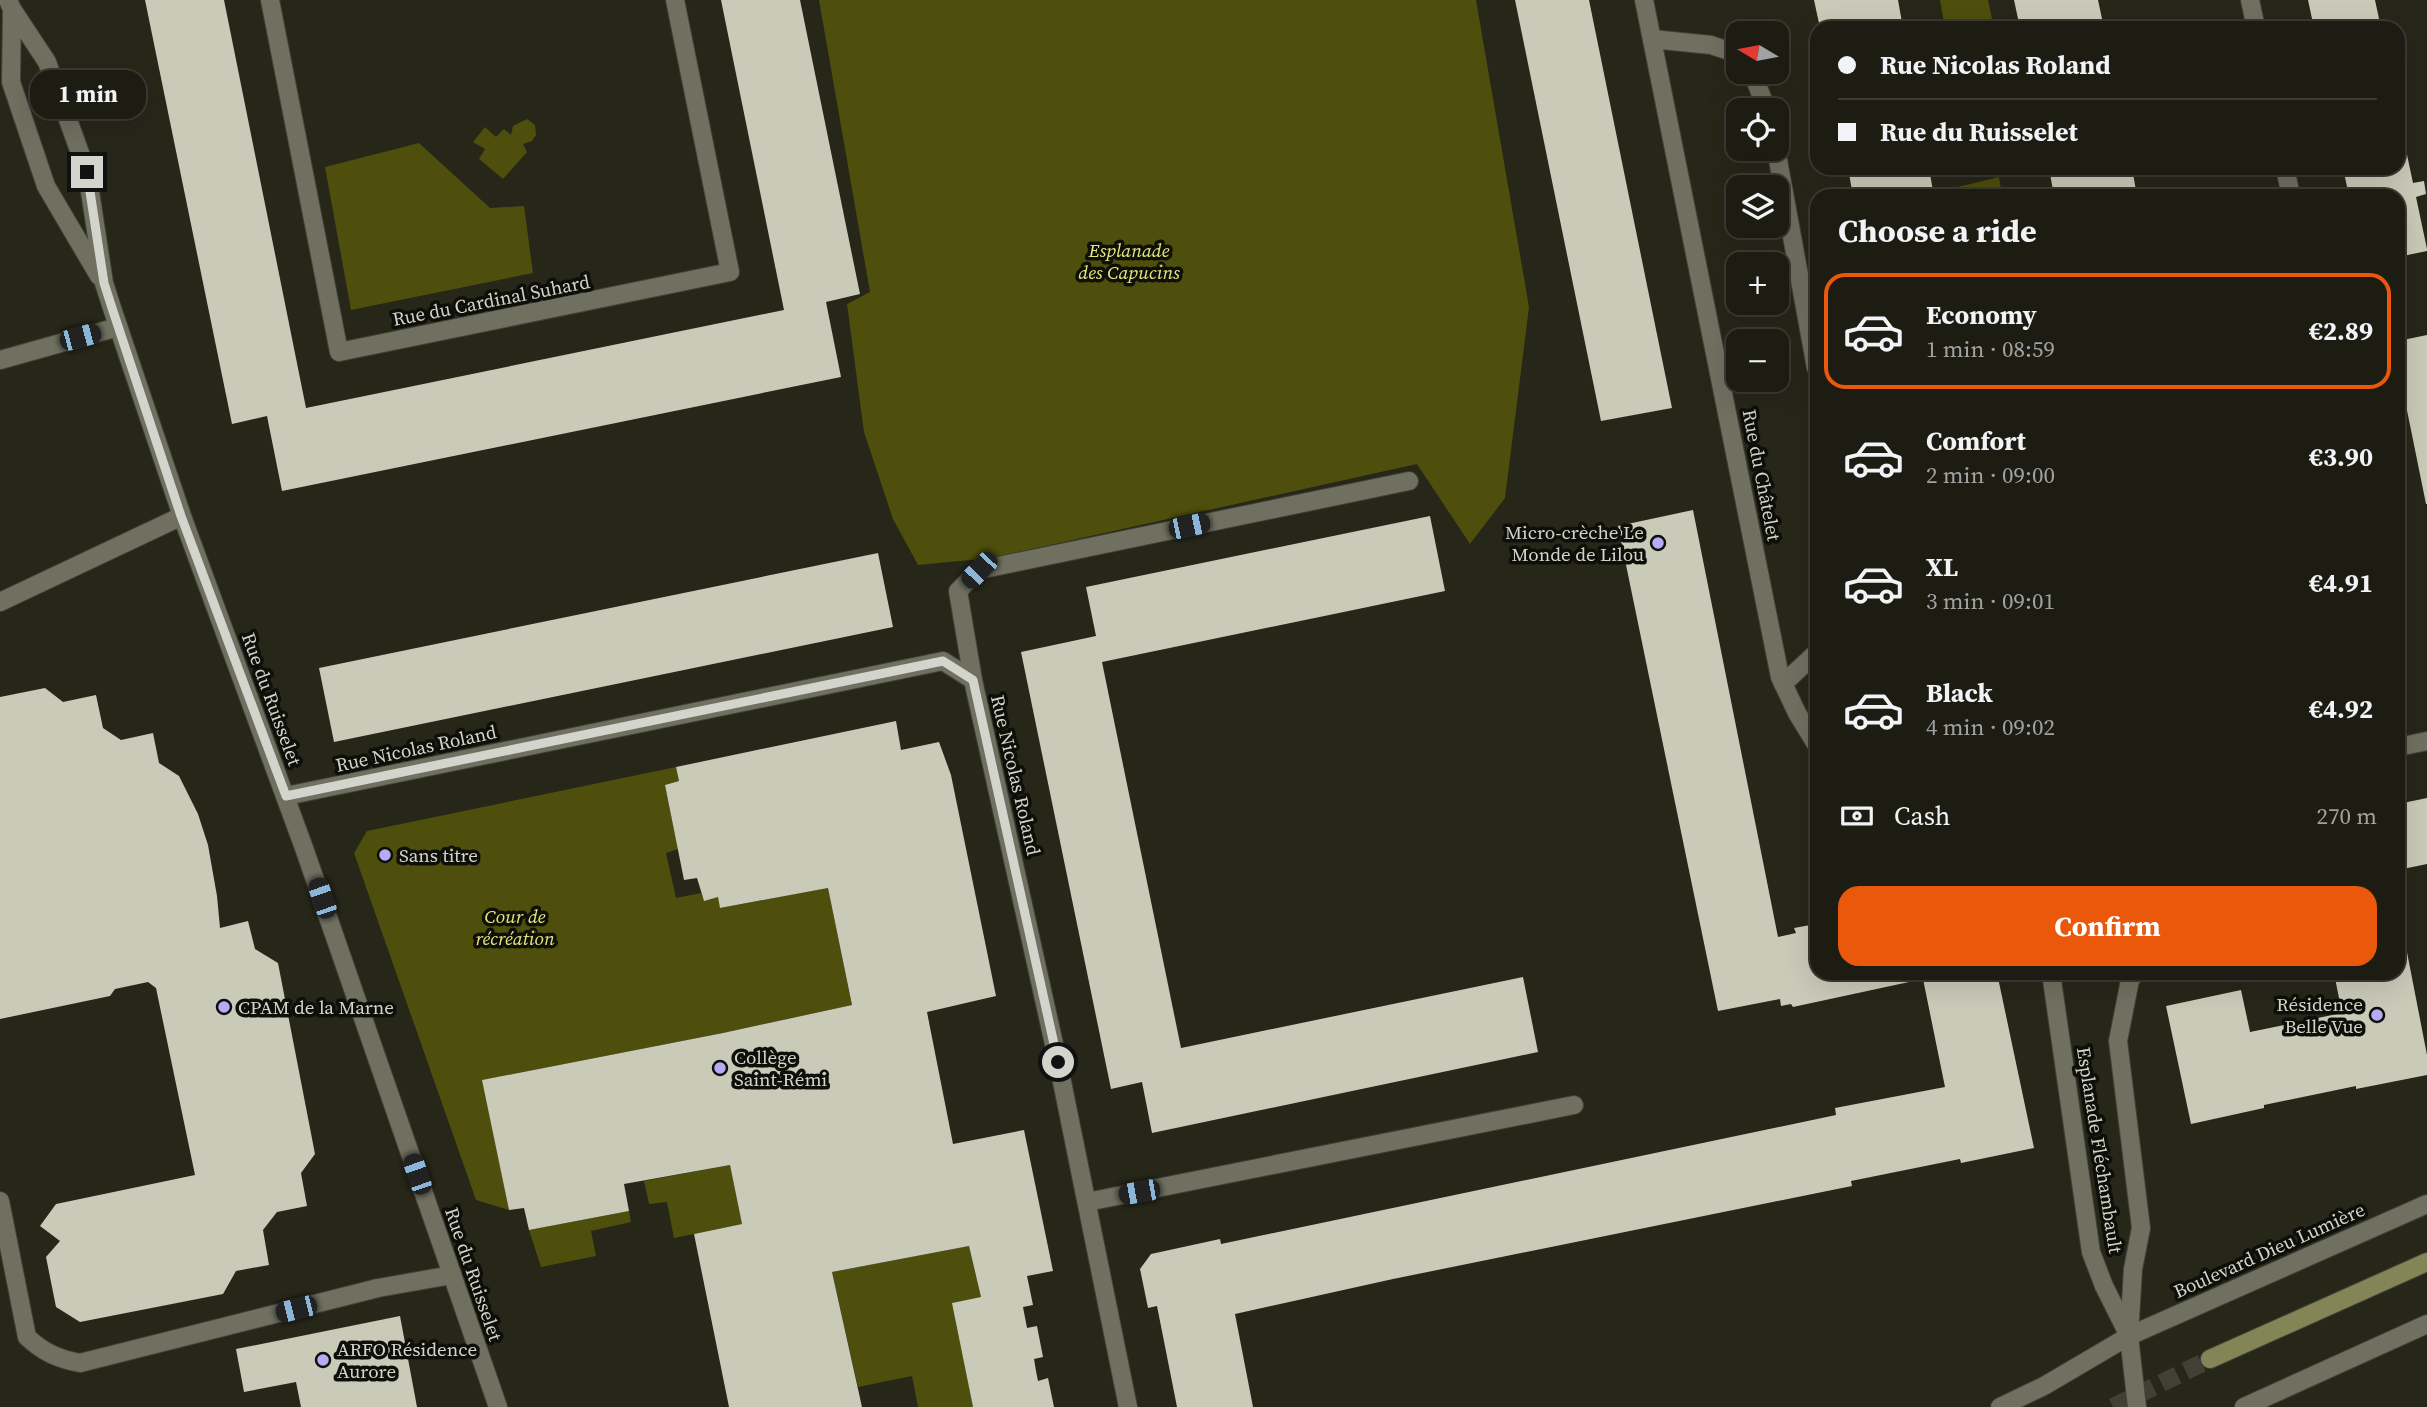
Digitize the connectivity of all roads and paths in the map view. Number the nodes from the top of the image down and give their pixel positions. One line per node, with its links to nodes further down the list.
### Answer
1 (270, 0): 2 (street, Rue du Cardinal Suhard)
2 (675, 0)
3 (1644, 0): 7 (street, Rue du Châtelet)
4 (2250, 0): 6 (street)
5 (10, 5): 10 (street, Rue du Ruisselet); 10 (street, Rue du Ruisselet)
6 (2254, 21)
7 (1652, 39): 8 (street); 19 (street, Rue du Châtelet)
8 (1726, 50)
9 (1778, 161): 12 (street)
10 (104, 283): 11 (street, Rue du Ruisselet)
11 (118, 327): 13 (street); 15 (street, Rue du Ruisselet)
12 (1810, 335)
13 (0, 360)
14 (1409, 481): 18 (street)
15 (181, 516): 16 (street); 23 (street, Rue du Ruisselet)
16 (0, 603)
17 (1810, 659): 19 (street)
18 (973, 680): 23 (street, Rue Nicolas Roland); 28 (street, Rue Nicolas Roland)
19 (1783, 684): 20 (street, Rue du Châtelet)
20 (1810, 734)
21 (2427, 741): 22 (street)
22 (2405, 746)
23 (286, 796): 31 (street, Rue du Ruisselet)
24 (2052, 980): 33 (street, Esplanade Fléchambault)
25 (2130, 980): 33 (street, Esplanade Fléchambault)
26 (1574, 1105): 28 (street)
27 (0, 1201): 31 (street)
28 (1087, 1202): 36 (street, Rue Nicolas Roland)
29 (2427, 1204): 33 (street, Boulevard Dieu Lumière)
30 (2427, 1262): 34 (main road)
31 (452, 1275): 35 (street, Rue du Ruisselet)
32 (2427, 1324): 39 (street)
33 (2129, 1336): 37 (street, Boulevard Dieu Lumière); 38 (street)
34 (2210, 1359)
35 (498, 1407)
36 (1128, 1407)
37 (2000, 1407)
38 (2137, 1407)
39 (2244, 1407)

